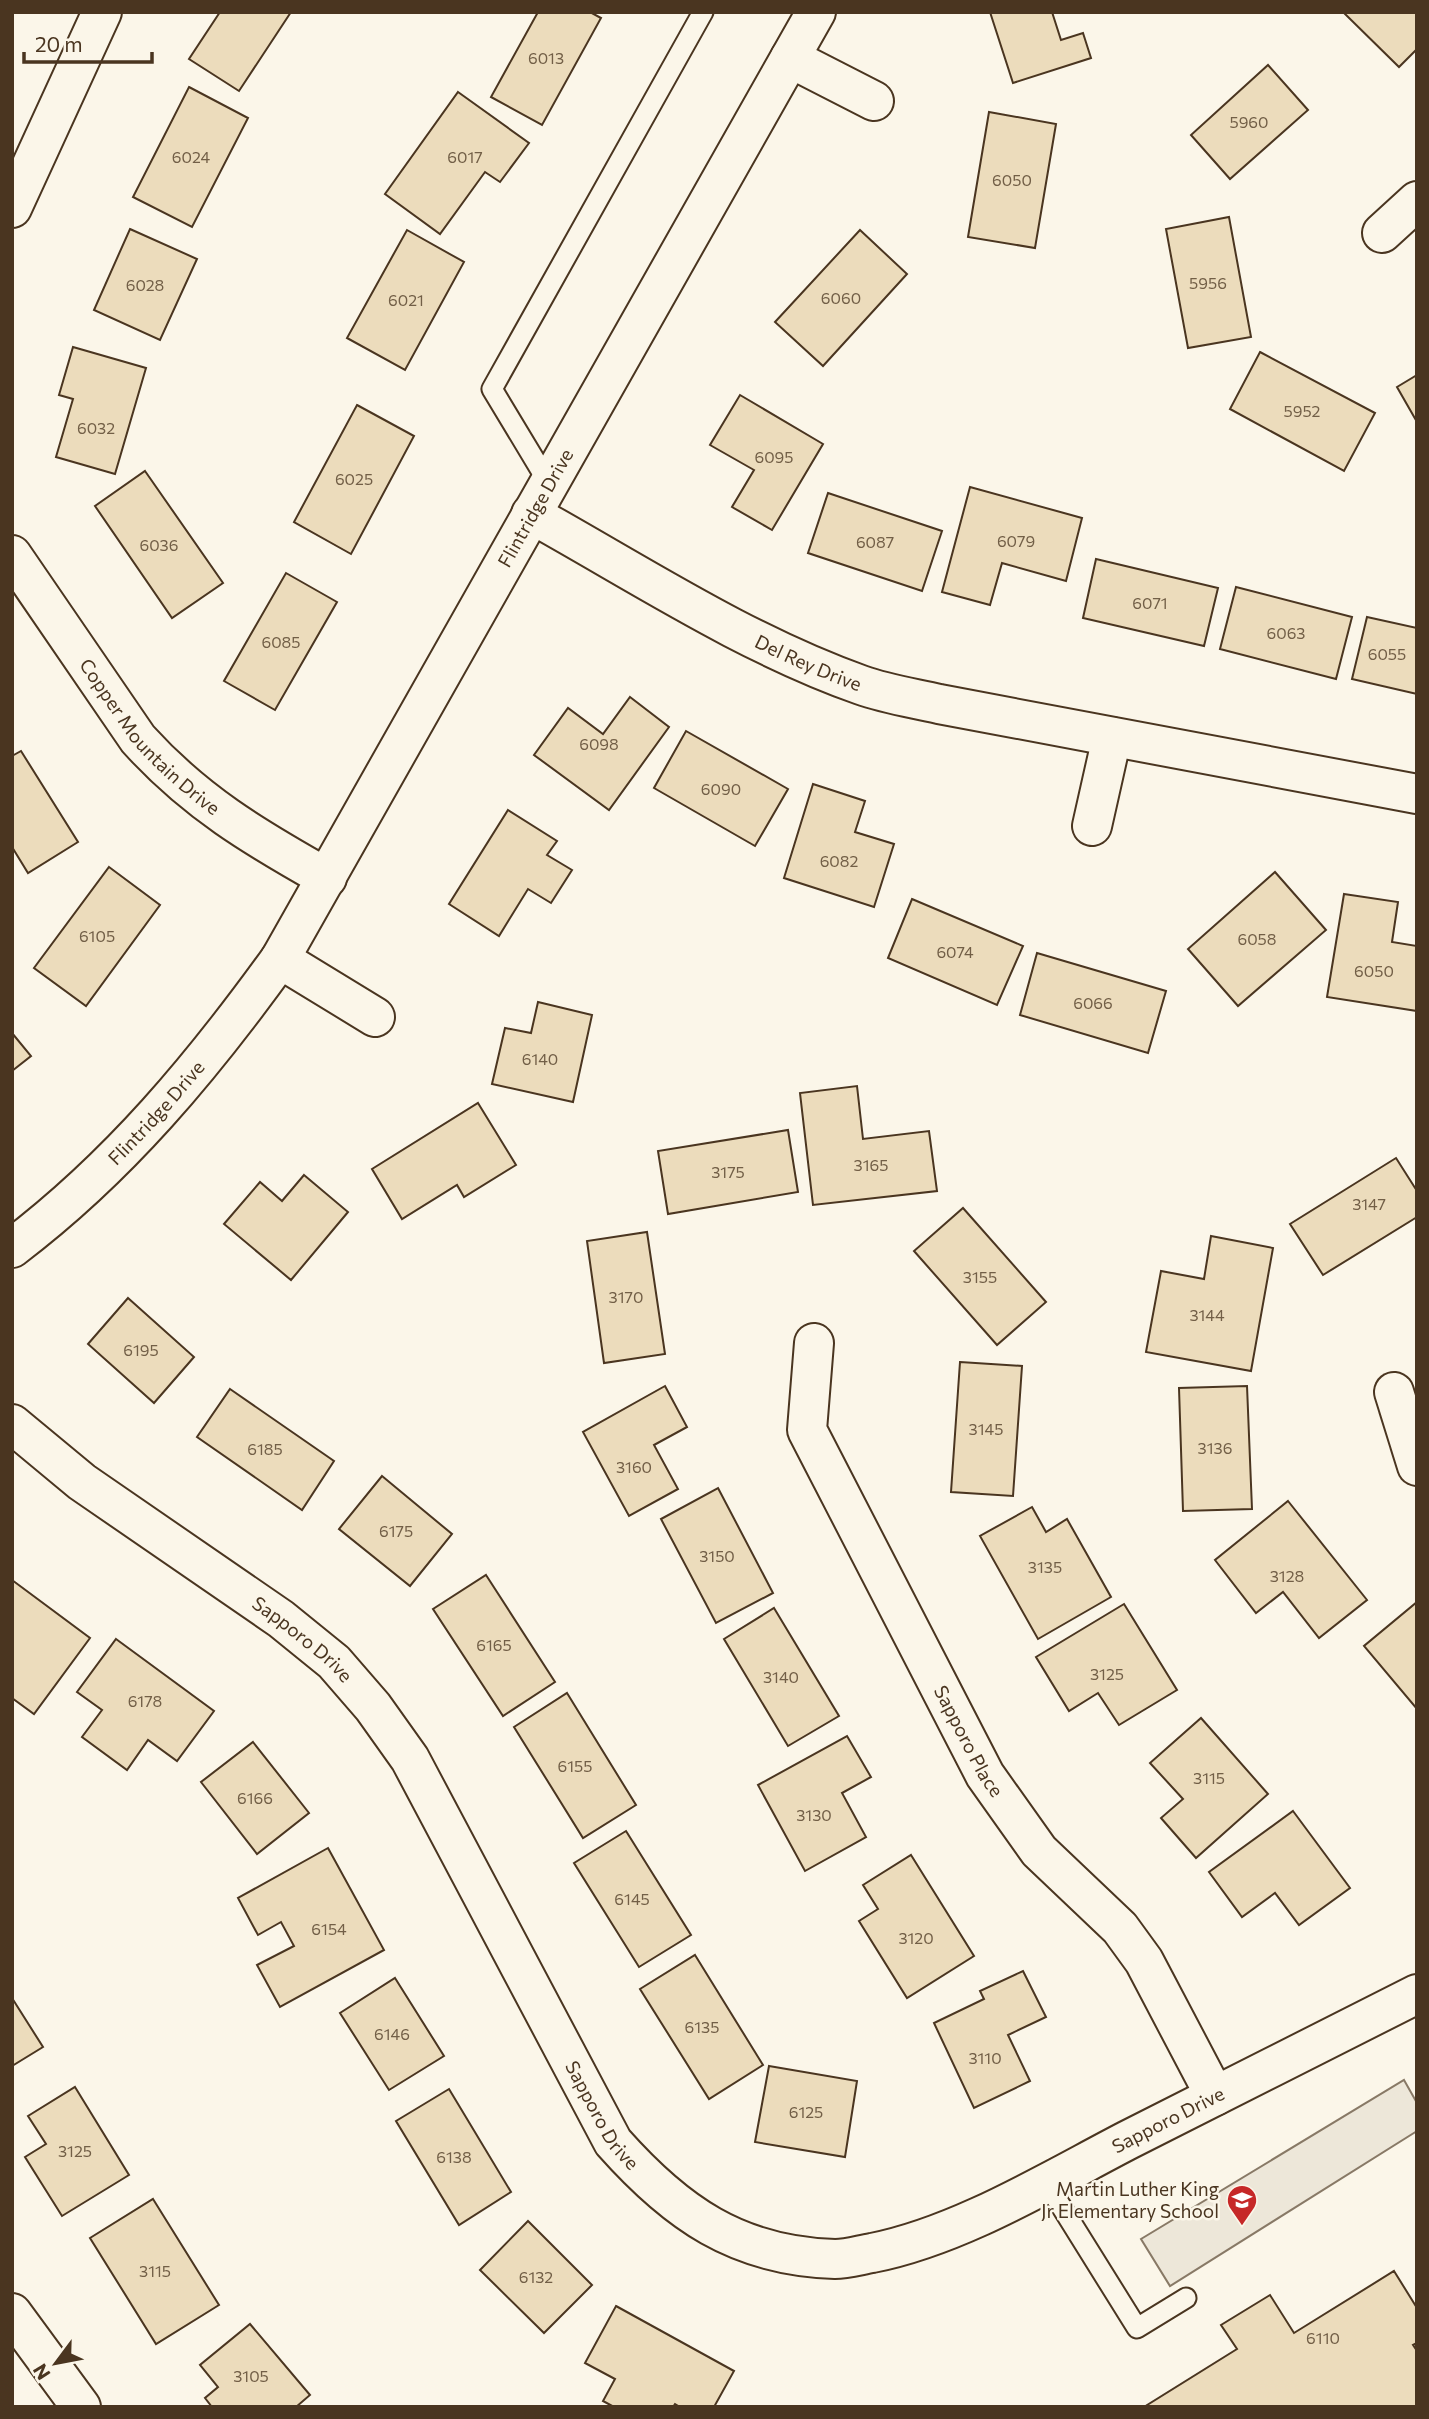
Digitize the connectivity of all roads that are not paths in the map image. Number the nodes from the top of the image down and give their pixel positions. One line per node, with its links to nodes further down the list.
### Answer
1 (102, 12): 7 (street)
2 (703, 12): 9 (lane)
3 (816, 12): 4 (street, Flintridge Drive)
4 (790, 58): 5 (street); 9 (street, Flintridge Drive)
5 (874, 101)
6 (1417, 201): 8 (street)
7 (12, 208)
8 (1382, 233)
9 (540, 498): 11 (street, Del Rey Drive); 14 (street, Flintridge Drive)
10 (12, 555): 14 (street, Copper Mountain Drive)
11 (1112, 737): 12 (street, Del Rey Drive); 13 (street)
12 (1417, 794)
13 (1092, 826)
14 (327, 878): 15 (street, Flintridge Drive)
15 (280, 959): 16 (street); 17 (street, Flintridge Drive)
16 (375, 1017)
17 (12, 1248)
18 (814, 1343): 23 (street, Sapporo Place)
19 (1394, 1392): 21 (street)
20 (12, 1424): 24 (street, Sapporo Drive)
21 (1417, 1466)
22 (1417, 1994): 23 (street, Sapporo Drive)
23 (1215, 2096): 24 (street, Sapporo Drive)
24 (1046, 2182): 25 (lane)
25 (1186, 2298)
26 (12, 2313): 27 (street)
27 (80, 2407)

